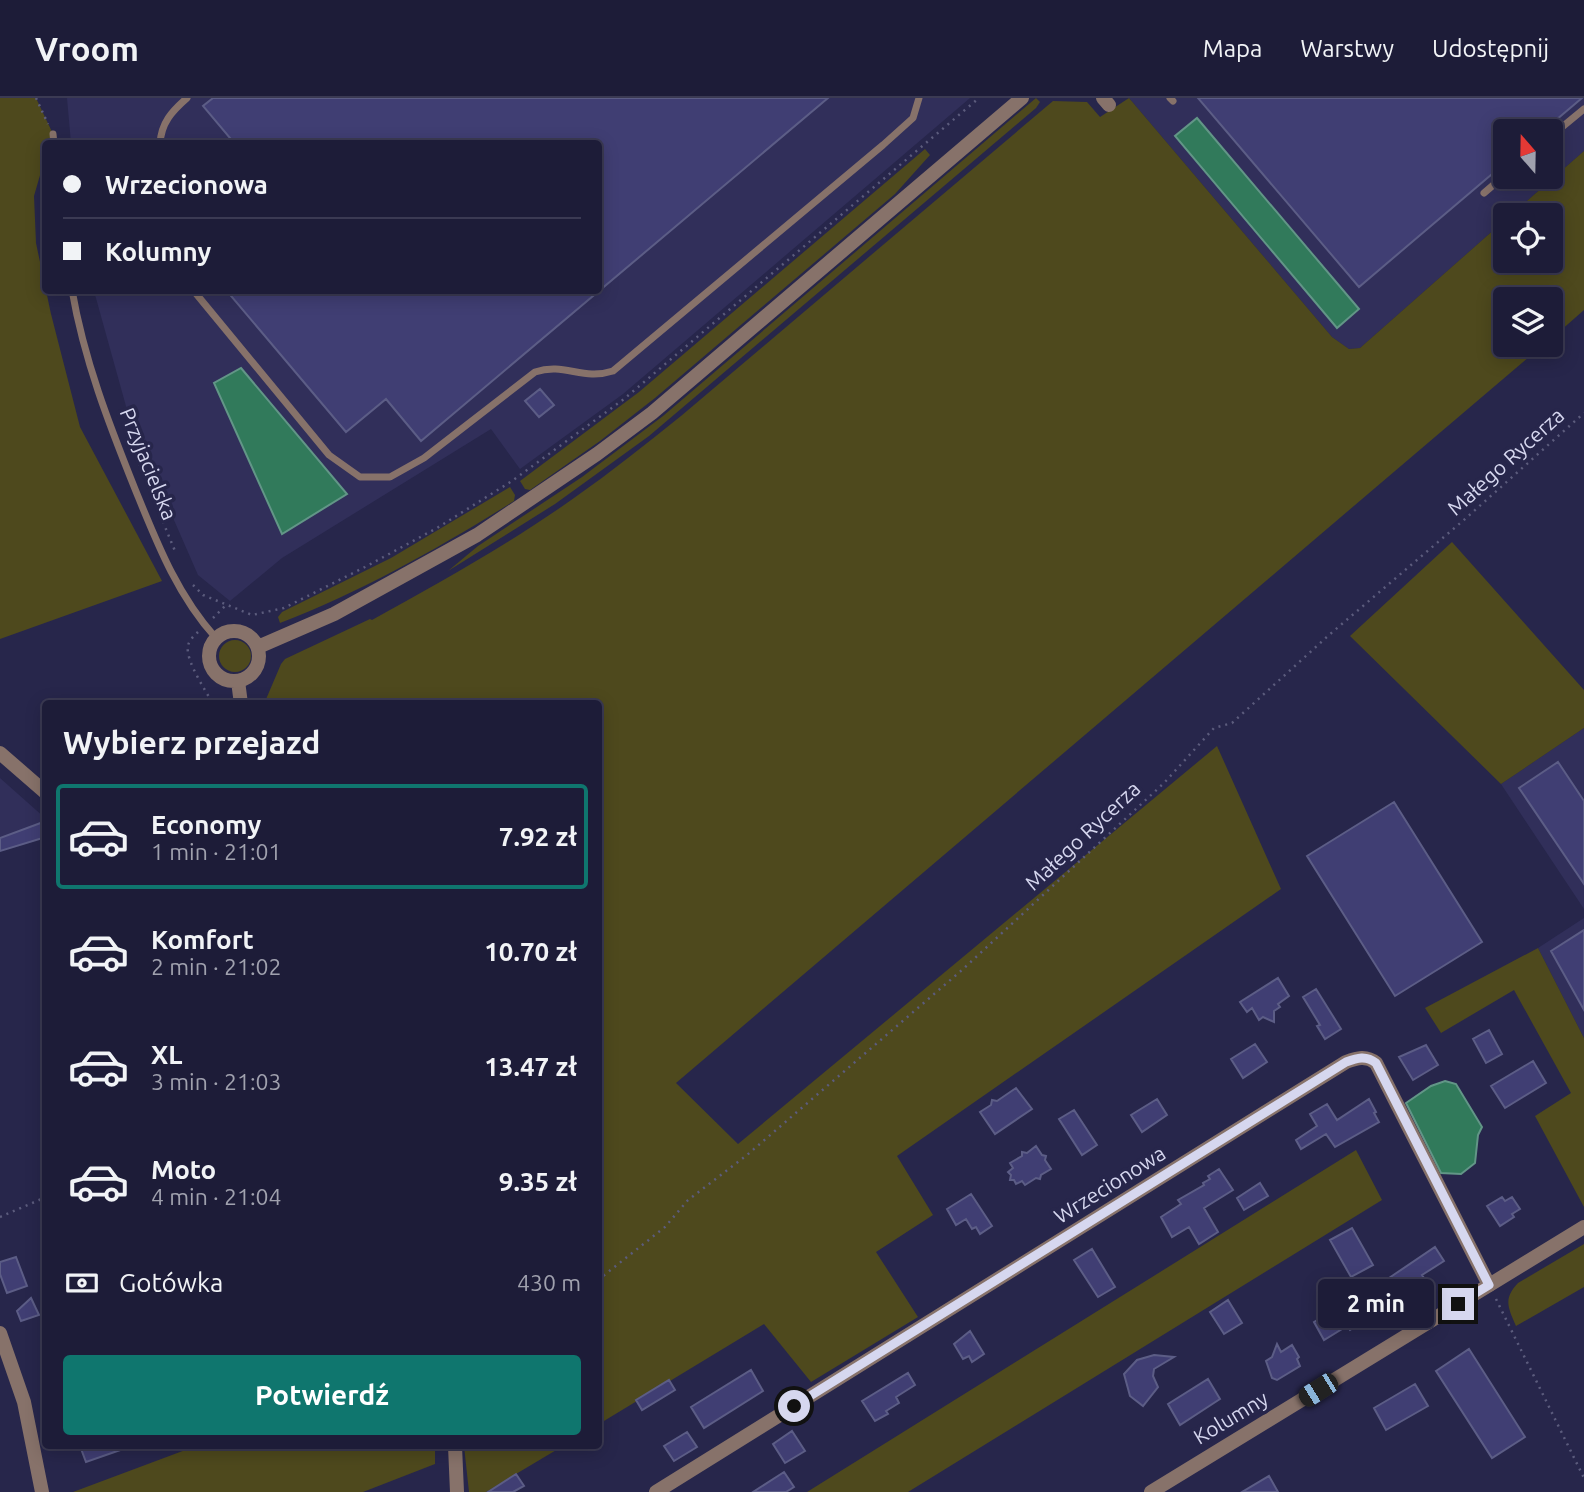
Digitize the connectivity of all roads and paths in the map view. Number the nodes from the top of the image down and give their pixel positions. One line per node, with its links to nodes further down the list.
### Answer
1 (36, 98): 8 (path)
2 (187, 98): 10 (lane)
3 (919, 98): 14 (lane)
4 (979, 98): 18 (path)
5 (1022, 98): 21 (street)
6 (1584, 108): 7 (lane)
7 (1563, 126)
8 (53, 134): 9 (lane)
9 (54, 140)
10 (159, 140)
11 (1493, 185): 12 (lane)
12 (1484, 193)
13 (73, 294): 20 (lane, Przyjacielska)
14 (196, 294)
15 (1584, 413): 30 (path, Małego Rycerza)
16 (129, 440): 17 (path)
17 (180, 562)
18 (189, 580)
19 (196, 634): 23 (path)
20 (216, 638): 21 (street); 22 (street)
21 (258, 648): 22 (street)
22 (238, 681): 24 (street)
23 (212, 700)
24 (240, 700)
25 (0, 753): 26 (street)
26 (42, 790)
27 (42, 1199): 28 (path)
28 (0, 1217)
29 (1584, 1227): 31 (street, Kolumny)
30 (602, 1277)
31 (1489, 1285): 34 (path); 37 (street, Wrzecionowa); 38 (street, Kolumny)
32 (0, 1333): 35 (street)
33 (455, 1449): 36 (street)
34 (1584, 1478)
35 (42, 1492)
36 (457, 1492)
37 (656, 1492)
38 (1151, 1492)

